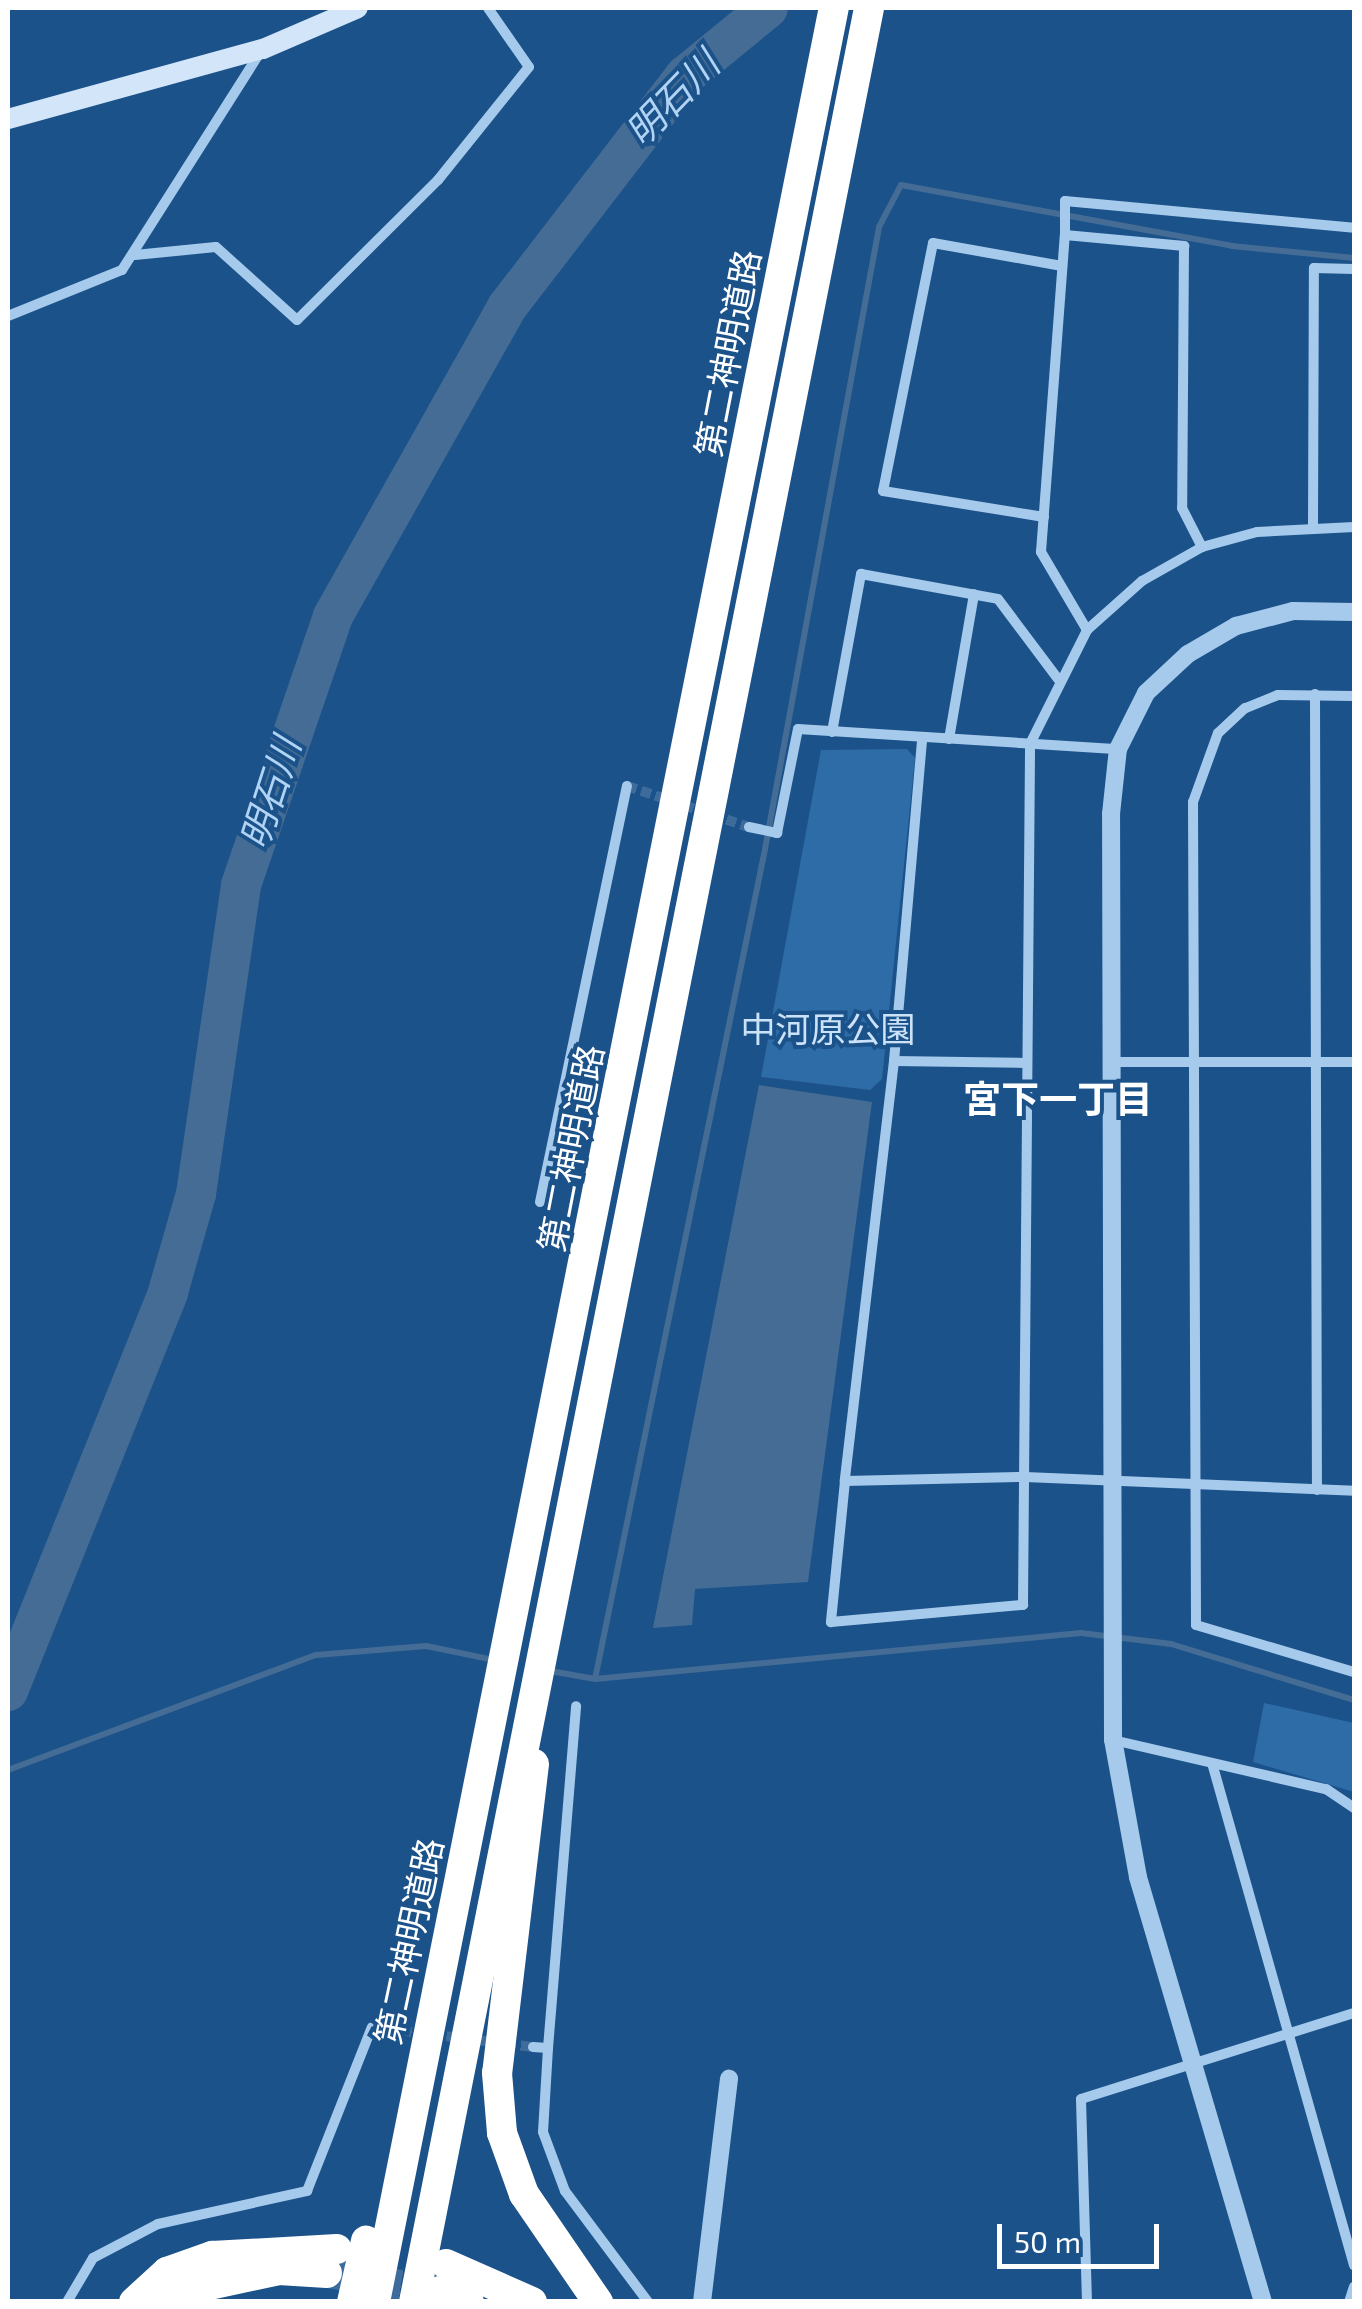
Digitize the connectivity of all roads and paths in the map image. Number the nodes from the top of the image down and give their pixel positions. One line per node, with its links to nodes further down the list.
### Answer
1 (358, 8): 5 (main road)
2 (488, 8): 9 (street)
3 (834, 8): 56 (highway, 第二神明道路)
4 (869, 8): 45 (highway, 第二神明道路)
5 (262, 48): 6 (main road); 9 (street)
6 (8, 119)
7 (1354, 228): 8 (street)
8 (1065, 235): 10 (street); 16 (street)
9 (135, 254): 12 (street)
10 (1062, 266): 13 (street); 13 (street)
11 (1354, 269): 14 (street)
12 (8, 316)
13 (1044, 517): 19 (street)
14 (1313, 524): 15 (street); 16 (street)
15 (1354, 526)
16 (1202, 547): 19 (street)
17 (974, 594): 20 (street); 23 (street); 25 (street)
18 (1354, 612): 27 (street)
19 (1087, 630): 20 (street)
20 (1058, 679): 26 (street)
21 (1316, 694): 22 (street); 30 (street); 33 (street)
22 (1354, 696)
23 (832, 732): 24 (street); 29 (street)
24 (922, 739): 25 (street); 31 (street)
25 (948, 739): 26 (street)
26 (1030, 744): 27 (street); 35 (street)
27 (1118, 749): 32 (street)
28 (627, 786): 36 (street)
29 (750, 828)
30 (1196, 1060): 32 (street); 33 (street); 40 (street)
31 (894, 1061): 35 (street); 39 (street)
32 (1108, 1062): 38 (street)
33 (1316, 1062): 34 (street); 41 (street)
34 (1354, 1062)
35 (1027, 1063): 37 (street)
36 (540, 1202)
37 (1025, 1477): 38 (street); 39 (street); 39 (street)
38 (1111, 1480): 40 (street); 46 (street)
39 (845, 1481)
40 (1194, 1485): 41 (street); 43 (street)
41 (1317, 1490): 42 (street)
42 (1354, 1491)
43 (1354, 1672)
44 (576, 1706): 53 (street)
45 (529, 1736): 59 (highway, 第二神明道路); 66 (highway)
46 (1113, 1740): 47 (street); 54 (street)
47 (1212, 1763): 48 (street); 51 (street)
48 (1354, 1808)
49 (1354, 2013): 51 (street)
50 (372, 2028): 60 (street)
51 (1286, 2034): 54 (street); 57 (street)
52 (532, 2047): 53 (street)
53 (548, 2048): 67 (street)
54 (1194, 2064): 69 (street); 70 (street)
55 (729, 2079): 68 (street)
56 (402, 2160): 63 (highway); 64 (highway, 第二神明道路)
57 (1354, 2266)
58 (1354, 2288): 71 (street)
59 (442, 2289): 65 (highway)
60 (66, 2302)
61 (134, 2302): 62 (highway)
62 (174, 2302)
63 (352, 2302)
64 (374, 2302)
65 (532, 2302)
66 (598, 2302)
67 (648, 2302)
68 (702, 2302)
69 (1087, 2302)
70 (1263, 2302)
71 (1349, 2302)

